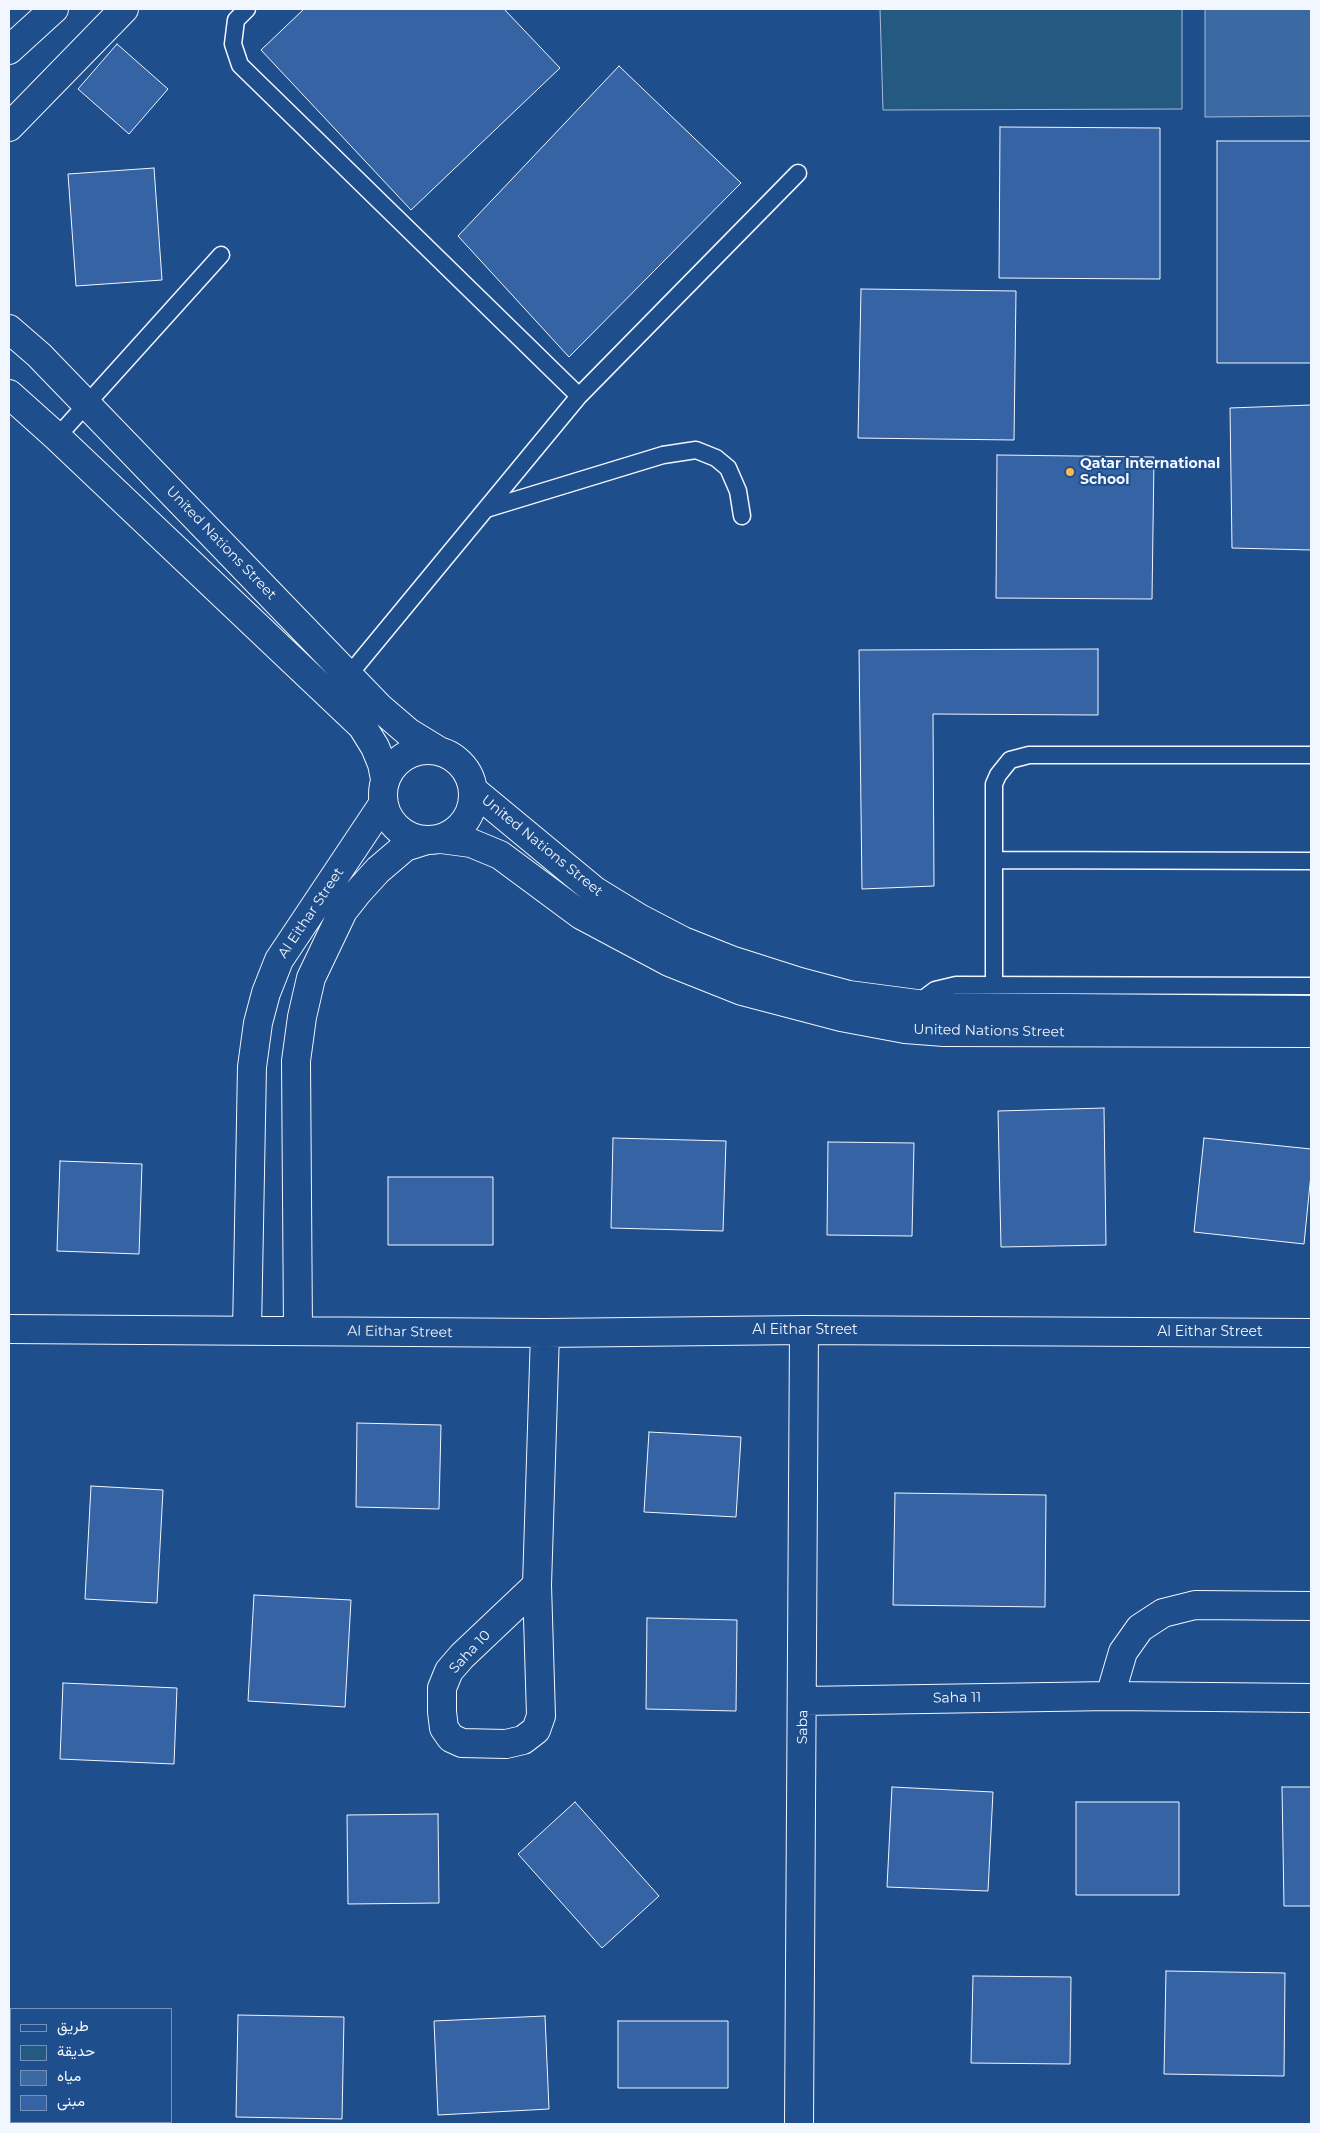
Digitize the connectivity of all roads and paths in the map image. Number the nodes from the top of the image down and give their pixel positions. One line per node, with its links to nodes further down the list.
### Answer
1 (54, 9): 4 (main road)
2 (124, 9): 5 (main road)
3 (247, 9): 10 (lane)
4 (9, 50)
5 (9, 127)
6 (798, 173): 10 (lane)
7 (221, 255): 11 (lane)
8 (9, 329): 11 (main road, United Nations Street)
9 (9, 394): 12 (main road)
10 (579, 396): 13 (lane)
11 (86, 403): 12 (lane); 15 (main road, United Nations Street)
12 (57, 436): 19 (main road)
13 (486, 509): 14 (lane); 15 (lane)
14 (742, 516)
15 (348, 676): 16 (main road, United Nations Street)
16 (439, 751): 18 (main road); 19 (main road)
17 (1311, 755): 21 (lane)
18 (473, 790): 20 (main road); 25 (main road, United Nations Street)
19 (384, 792): 20 (main road); 30 (main road, Al Eithar Street)
20 (432, 840): 27 (main road, United Nations Street); 31 (main road, Al Eithar Street)
21 (994, 860): 22 (lane); 23 (lane)
22 (1311, 861)
23 (994, 985): 24 (lane); 25 (lane)
24 (1311, 986)
25 (915, 1004): 26 (main road, United Nations Street)
26 (1311, 1010)
27 (1311, 1033)
28 (9, 1329): 30 (main road, Al Eithar Street)
29 (804, 1330): 32 (main road, Al Eithar Street); 33 (main road, Al Eithar Street); 38 (main road, Saba)
30 (247, 1331): 31 (main road, Al Eithar Street)
31 (298, 1331): 32 (main road, Al Eithar Street)
32 (545, 1333): 34 (main road, Saha 10)
33 (1311, 1333)
34 (536, 1585): 34 (main road, Saha 10)
35 (1311, 1606): 36 (main road)
36 (1110, 1696): 37 (main road, Saha 11); 38 (main road, Saha 11)
37 (1311, 1698)
38 (803, 1701): 39 (main road, Saba)
39 (799, 2124)

